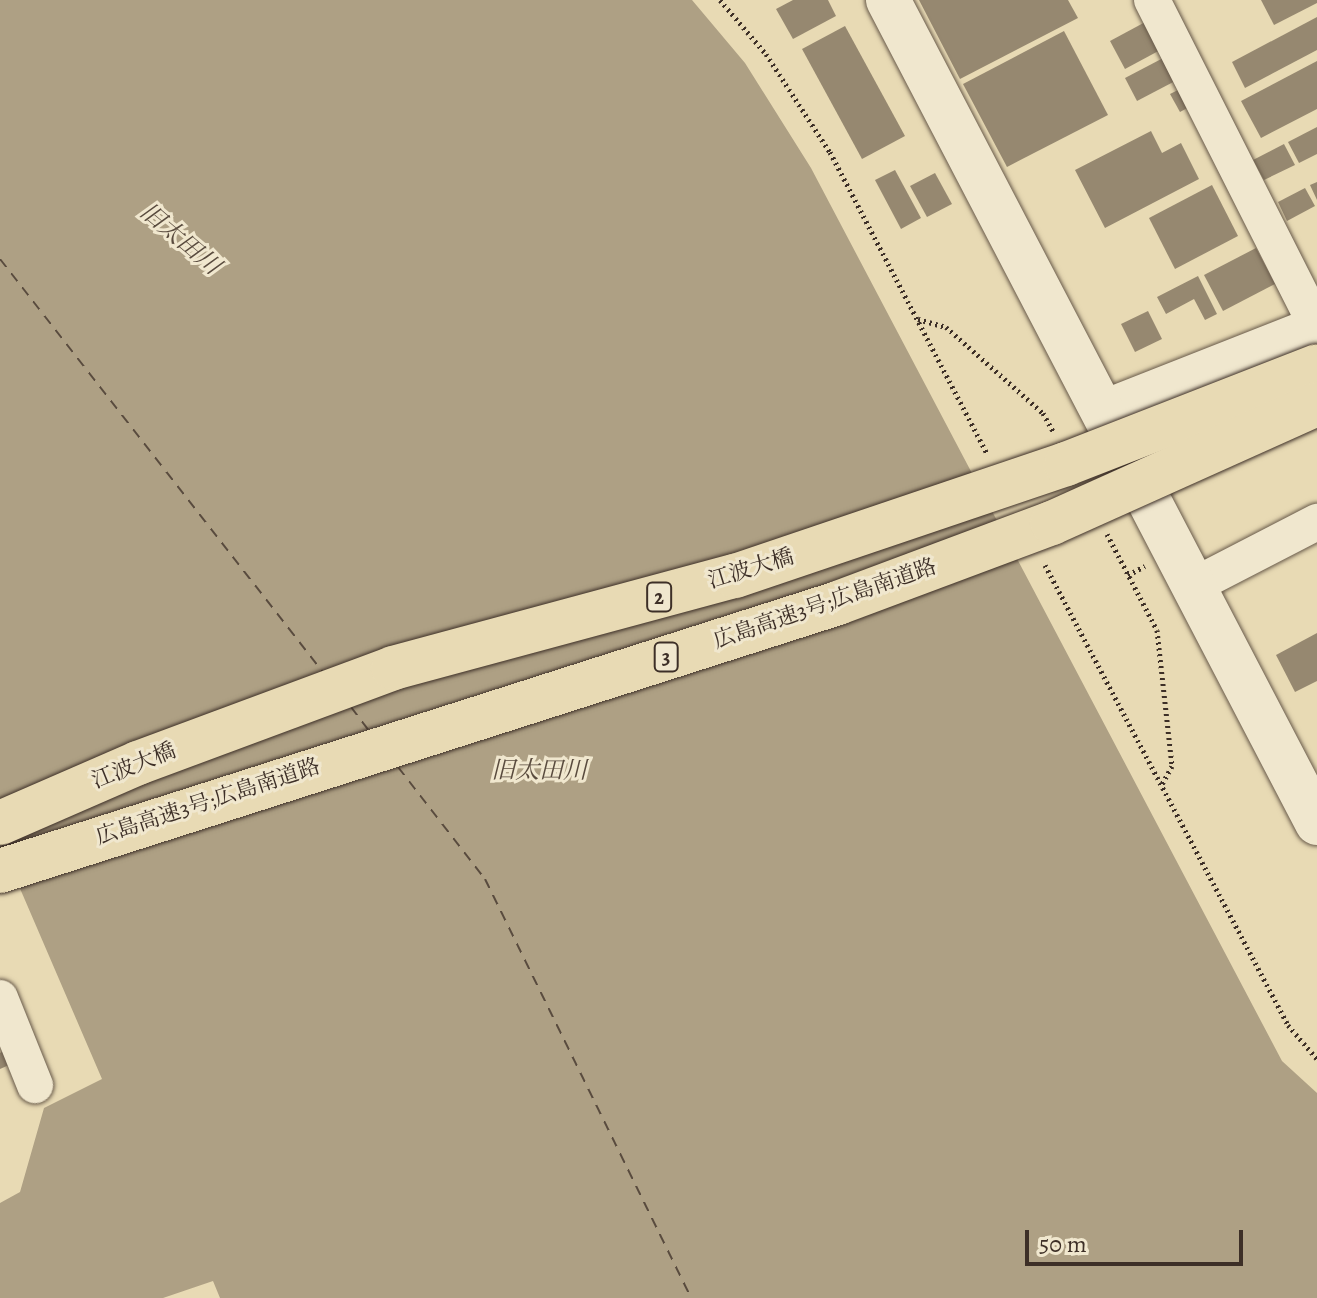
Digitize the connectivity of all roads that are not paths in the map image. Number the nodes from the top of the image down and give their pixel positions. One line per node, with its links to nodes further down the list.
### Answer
1 (888, 0): 6 (street)
2 (1152, 0): 3 (street)
3 (1317, 325): 6 (street)
4 (1317, 366): 9 (highway, 江波大橋 / 2, bridge)
5 (1317, 404): 11 (highway, 広島高速3号;広島南道路 / 3, bridge)
6 (1101, 409): 8 (street)
7 (1317, 522): 8 (street)
8 (1193, 586): 10 (street)
9 (0, 823)
10 (1317, 823)
11 (0, 871)
12 (0, 998): 13 (street)
13 (35, 1085)

